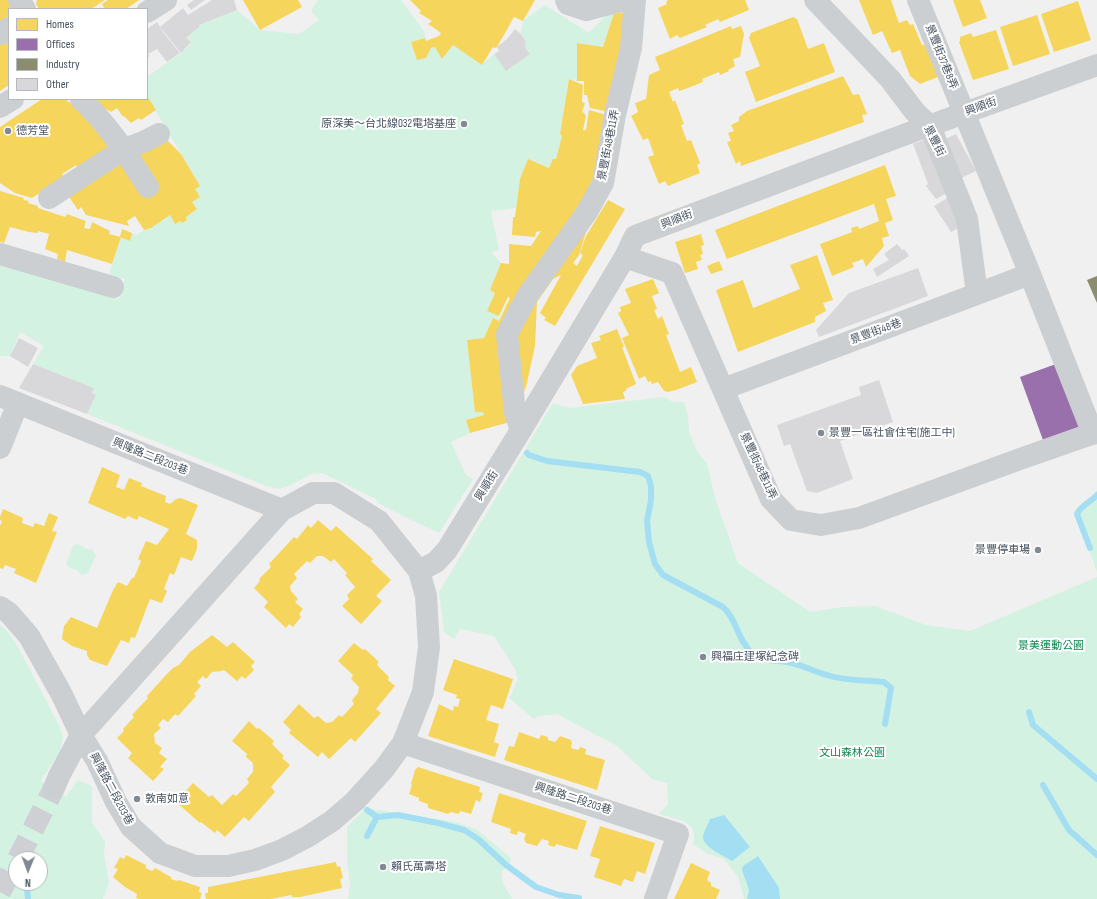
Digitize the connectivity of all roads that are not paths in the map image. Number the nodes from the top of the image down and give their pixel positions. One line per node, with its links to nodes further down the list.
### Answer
1 (166, 0): 7 (street)
2 (566, 0): 3 (street)
3 (624, 0)
4 (635, 0): 25 (street, 景豐街48巷11弄)
5 (815, 0): 13 (street, 景豐街)
6 (918, 0): 12 (street, 景豐街37巷8弄)
7 (148, 11)
8 (1097, 65): 12 (street, 興順街)
9 (11, 100): 11 (street)
10 (82, 100): 15 (street)
11 (0, 107)
12 (964, 113): 13 (street, 興順街); 20 (street)
13 (930, 126): 19 (street, 興順街); 22 (street, 景豐街)
14 (159, 134): 15 (street)
15 (124, 149): 16 (street); 17 (street)
16 (148, 187)
17 (49, 198)
18 (0, 254): 21 (street)
19 (625, 257): 23 (street, 景豐街48巷11弄); 25 (street, 興順街)
20 (1030, 274): 22 (street, 景豐街48巷); 26 (street)
21 (113, 287)
22 (977, 294): 23 (street, 景豐街48巷)
23 (722, 389): 26 (street, 景豐街48巷11弄)
24 (9, 400): 27 (street, 興隆路二段203巷); 28 (street, 興隆路二段203巷)
25 (521, 430): 29 (street, 興順街)
26 (1095, 433)
27 (0, 448)
28 (282, 510): 29 (street, 興隆路二段203巷); 31 (street, 興隆路二段203巷)
29 (419, 572): 32 (street, 興隆路二段203巷)
30 (0, 607): 31 (street, 興隆路二段203巷)
31 (81, 735): 32 (street, 興隆路二段203巷); 33 (street)
32 (403, 743): 34 (street, 興隆路二段203巷)
33 (54, 788)
34 (655, 899)

